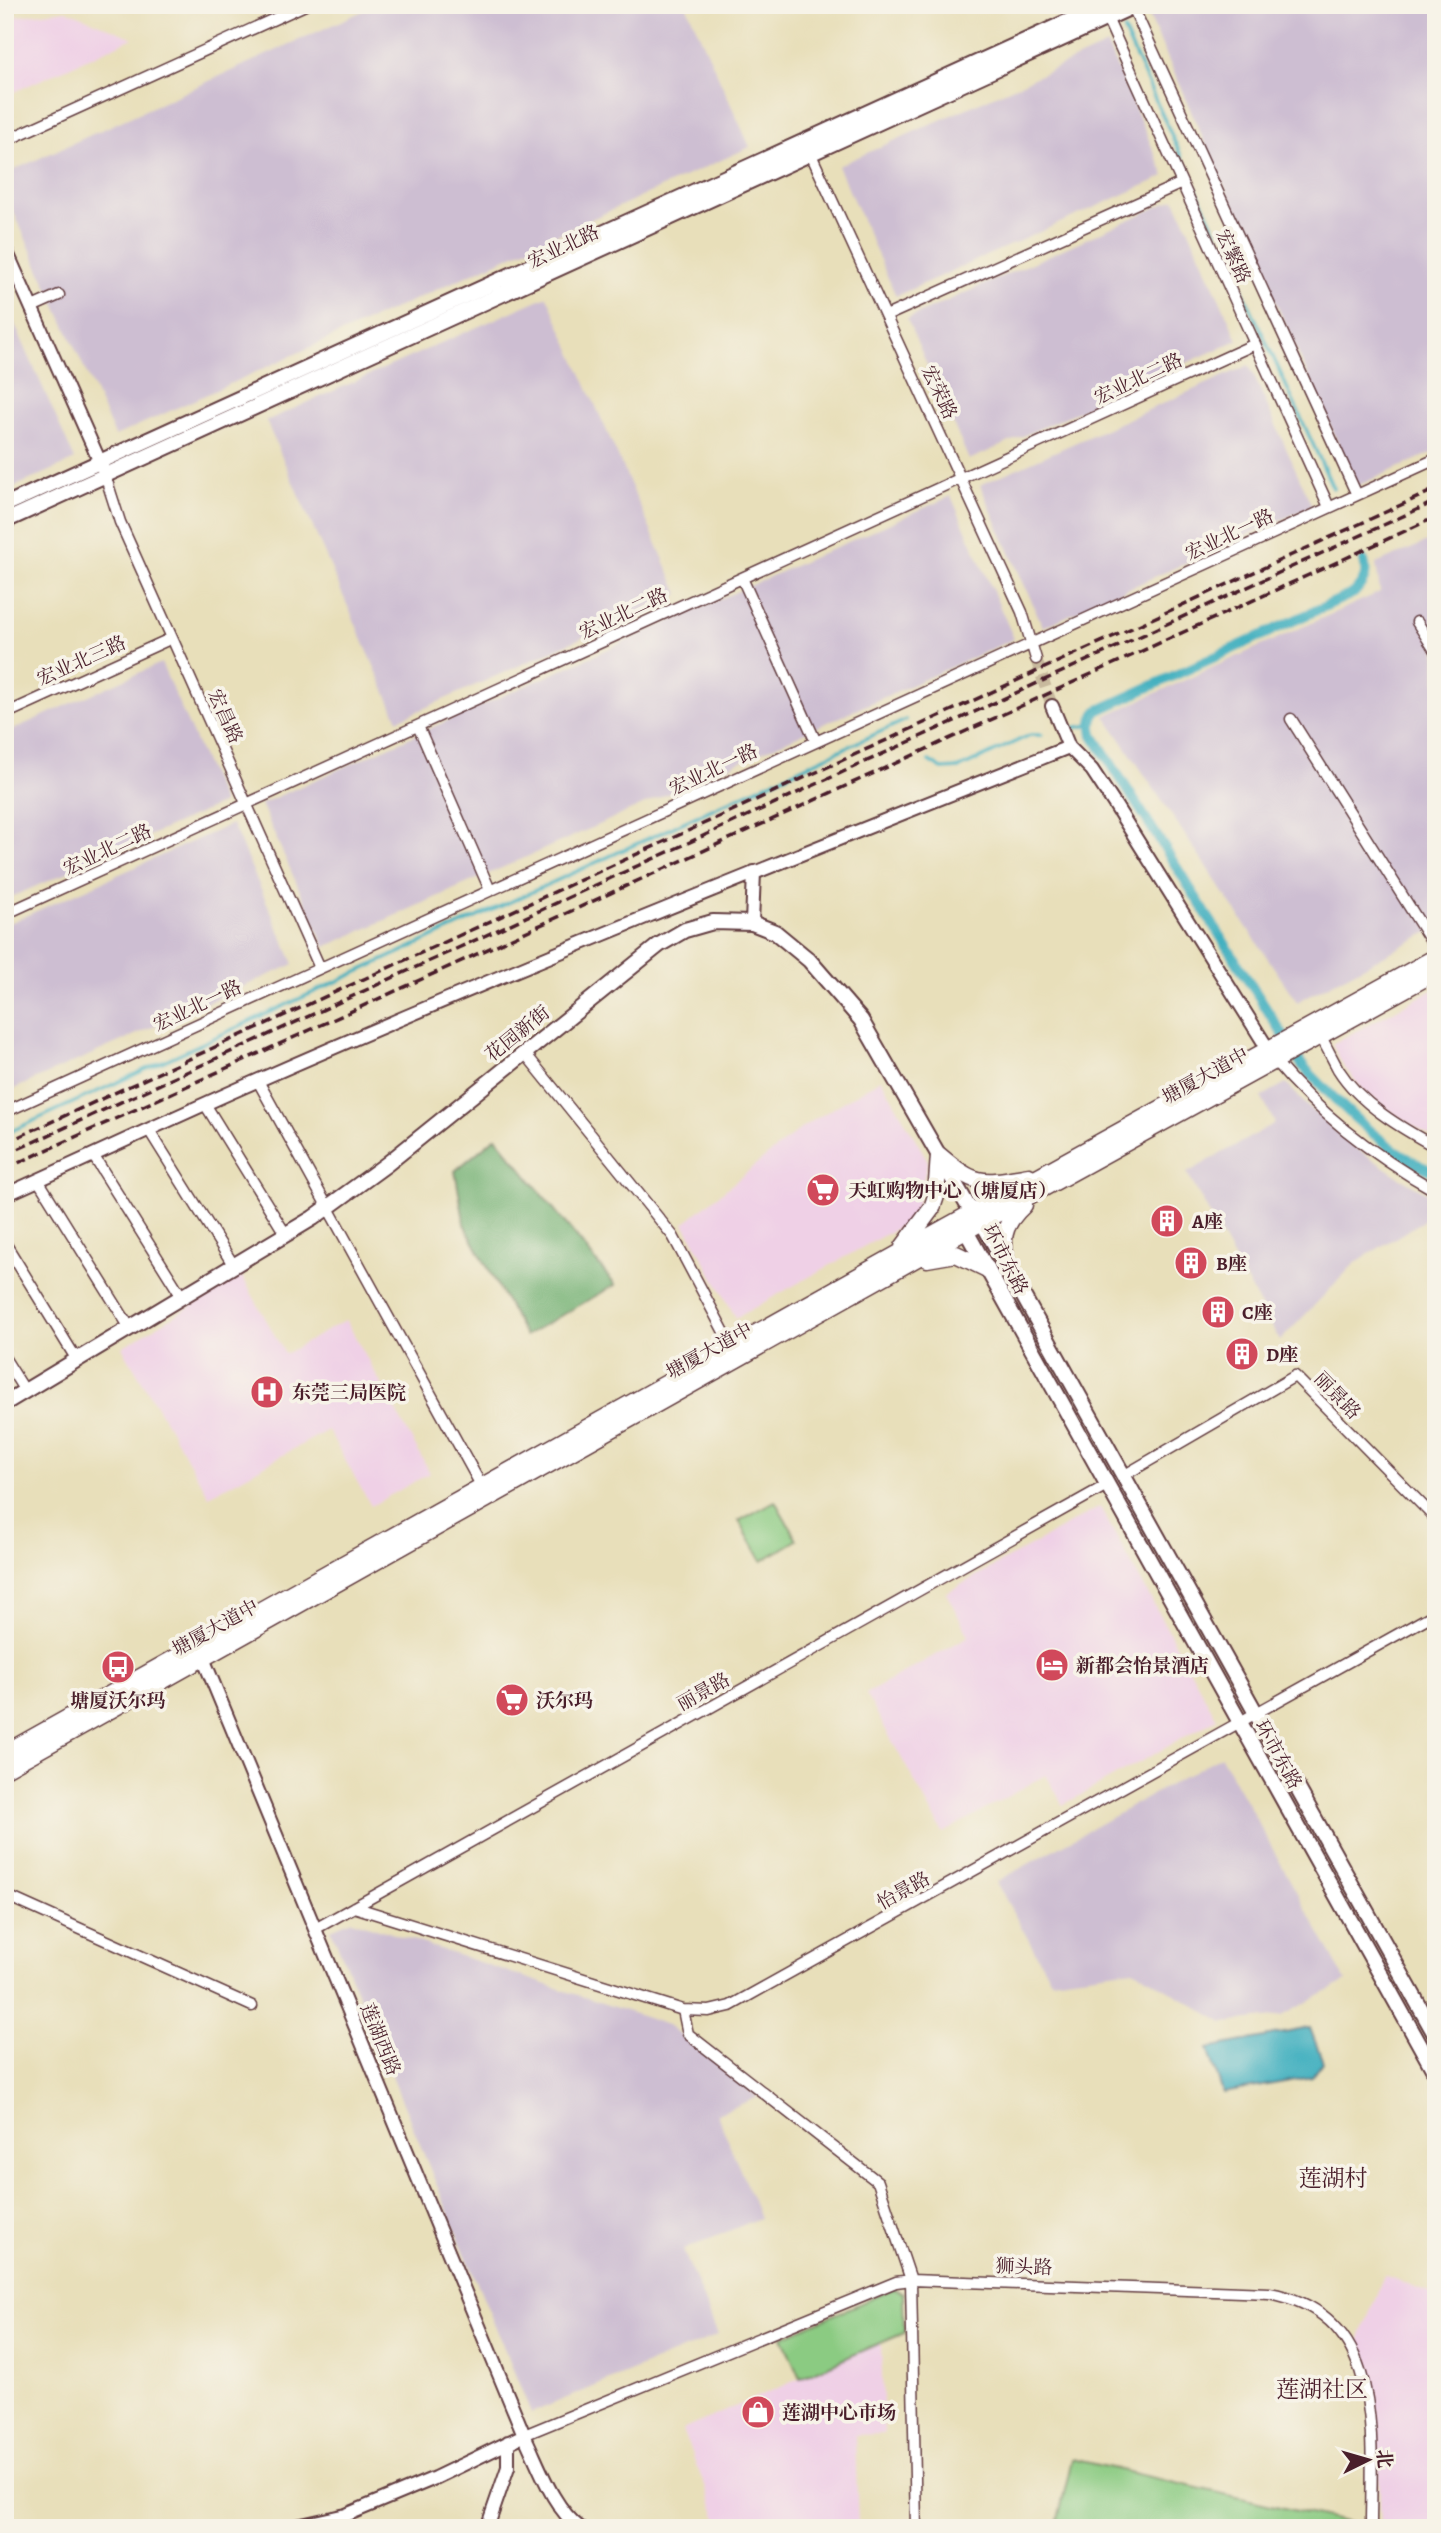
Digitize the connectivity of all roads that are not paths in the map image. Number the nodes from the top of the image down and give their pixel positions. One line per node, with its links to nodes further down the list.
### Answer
1 (305, 5): 4 (street)
2 (1133, 6): 3 (main road, 宏业北路); 15 (street)
3 (1105, 9): 5 (main road, 宏业北路); 6 (street, 宏繁路)
4 (5, 141)
5 (808, 147): 10 (street, 宏荣路); 13 (main road, 宏业北路)
6 (1182, 183): 10 (street); 11 (street, 宏繁路)
7 (5, 248): 9 (street)
8 (59, 295): 9 (street)
9 (32, 307): 13 (street)
10 (886, 316): 14 (street, 宏荣路)
11 (1255, 344): 14 (street, 宏业北二路); 17 (street, 宏繁路)
12 (1436, 459): 15 (street, 宏业北一路)
13 (103, 468): 16 (main road, 宏业北路); 18 (main road, 宏业北路); 21 (street, 宏昌路)
14 (960, 478): 19 (street, 宏业北二路); 22 (street, 宏荣路)
15 (1357, 495): 17 (street, 宏业北一路)
16 (5, 505)
17 (1329, 507): 22 (street, 宏业北一路)
18 (5, 521)
19 (742, 578): 28 (street, 宏业北二路); 29 (street)
20 (1417, 622): 23 (street)
21 (172, 638): 26 (street, 宏业北三路); 31 (street, 宏昌路)
22 (1031, 643): 24 (street, 宏荣路); 29 (street, 宏业北一路)
23 (1436, 652)
24 (1036, 659)
25 (1052, 706): 30 (street)
26 (5, 714)
27 (1291, 719): 36 (street)
28 (418, 726): 31 (street, 宏业北二路); 33 (street)
29 (816, 742): 33 (street, 宏业北一路)
30 (1069, 747): 32 (street); 42 (street)
31 (246, 804): 34 (street, 宏业北二路); 38 (street, 宏昌路)
32 (754, 872): 35 (street); 43 (street)
33 (491, 890): 38 (street, 宏业北一路)
34 (5, 914)
35 (752, 923): 41 (main road, 花园新街); 49 (main road, 花园新街)
36 (1436, 949)
37 (1436, 957): 40 (main road, 塘厦大道中)
38 (320, 968): 45 (street, 宏业北一路)
39 (1436, 972): 40 (main road, 塘厦大道中)
40 (1312, 1034): 42 (main road, 塘厦大道中); 47 (street)
41 (524, 1052): 54 (main road, 花园新街); 65 (street)
42 (1275, 1052): 51 (main road, 塘厦大道中); 52 (street)
43 (258, 1081): 44 (street); 54 (street)
44 (205, 1104): 46 (street); 57 (street)
45 (5, 1112)
46 (149, 1130): 48 (street); 60 (street)
47 (1436, 1147)
48 (93, 1155): 50 (street); 63 (street)
49 (939, 1155): 51 (main road); 55 (main road, 花园新街); 59 (main road)
50 (37, 1180): 53 (street); 64 (street)
51 (1044, 1181): 55 (main road, 塘厦大道中); 62 (main road)
52 (1436, 1191)
53 (5, 1195)
54 (328, 1208): 57 (main road, 花园新街); 72 (street)
55 (977, 1217): 56 (main road, 塘厦大道中); 59 (main road, 塘厦大道中); 62 (main road, 环市东路)
56 (966, 1231): 59 (main road, 塘厦大道中); 61 (main road, 环市东路)
57 (286, 1235): 60 (main road, 花园新街)
58 (5, 1243): 67 (street)
59 (898, 1261): 61 (main road); 65 (main road, 塘厦大道中); 75 (main road, 塘厦大道中)
60 (234, 1266): 63 (main road, 花园新街)
61 (987, 1269): 71 (main road, 环市东路)
62 (1008, 1269): 70 (main road, 环市东路)
63 (182, 1297): 64 (main road, 花园新街)
64 (130, 1328): 67 (main road, 花园新街)
65 (732, 1347): 72 (main road, 塘厦大道中)
66 (5, 1359): 68 (street)
67 (77, 1360): 68 (main road, 花园新街)
68 (25, 1391): 69 (main road, 花园新街)
69 (5, 1403)
70 (1123, 1476): 73 (street, 丽景路); 76 (main road, 环市东路)
71 (1107, 1485): 77 (main road, 环市东路); 81 (street, 丽景路)
72 (482, 1487): 78 (main road, 塘厦大道中)
73 (1436, 1519)
74 (1436, 1613): 76 (street, 怡景路)
75 (203, 1658): 79 (main road, 塘厦大道中); 82 (street, 莲湖西路)
76 (1255, 1713): 77 (street, 怡景路); 85 (main road, 环市东路)
77 (1240, 1721): 84 (street, 怡景路); 86 (main road, 环市东路)
78 (5, 1753)
79 (5, 1769)
80 (5, 1895): 83 (street)
81 (354, 1907): 82 (street, 丽景路); 84 (street, 怡景路)
82 (315, 1928): 88 (street, 莲湖西路)
83 (252, 2007)
84 (683, 2010): 87 (street)
85 (1436, 2036)
86 (1436, 2074)
87 (911, 2280): 88 (street, 狮头路); 93 (street); 94 (street, 狮头路)
88 (524, 2435): 89 (street); 92 (street, 莲湖西路)
89 (508, 2442): 90 (street); 91 (street)
90 (288, 2528)
91 (487, 2528)
92 (580, 2528)
93 (916, 2528)
94 (1371, 2528)

